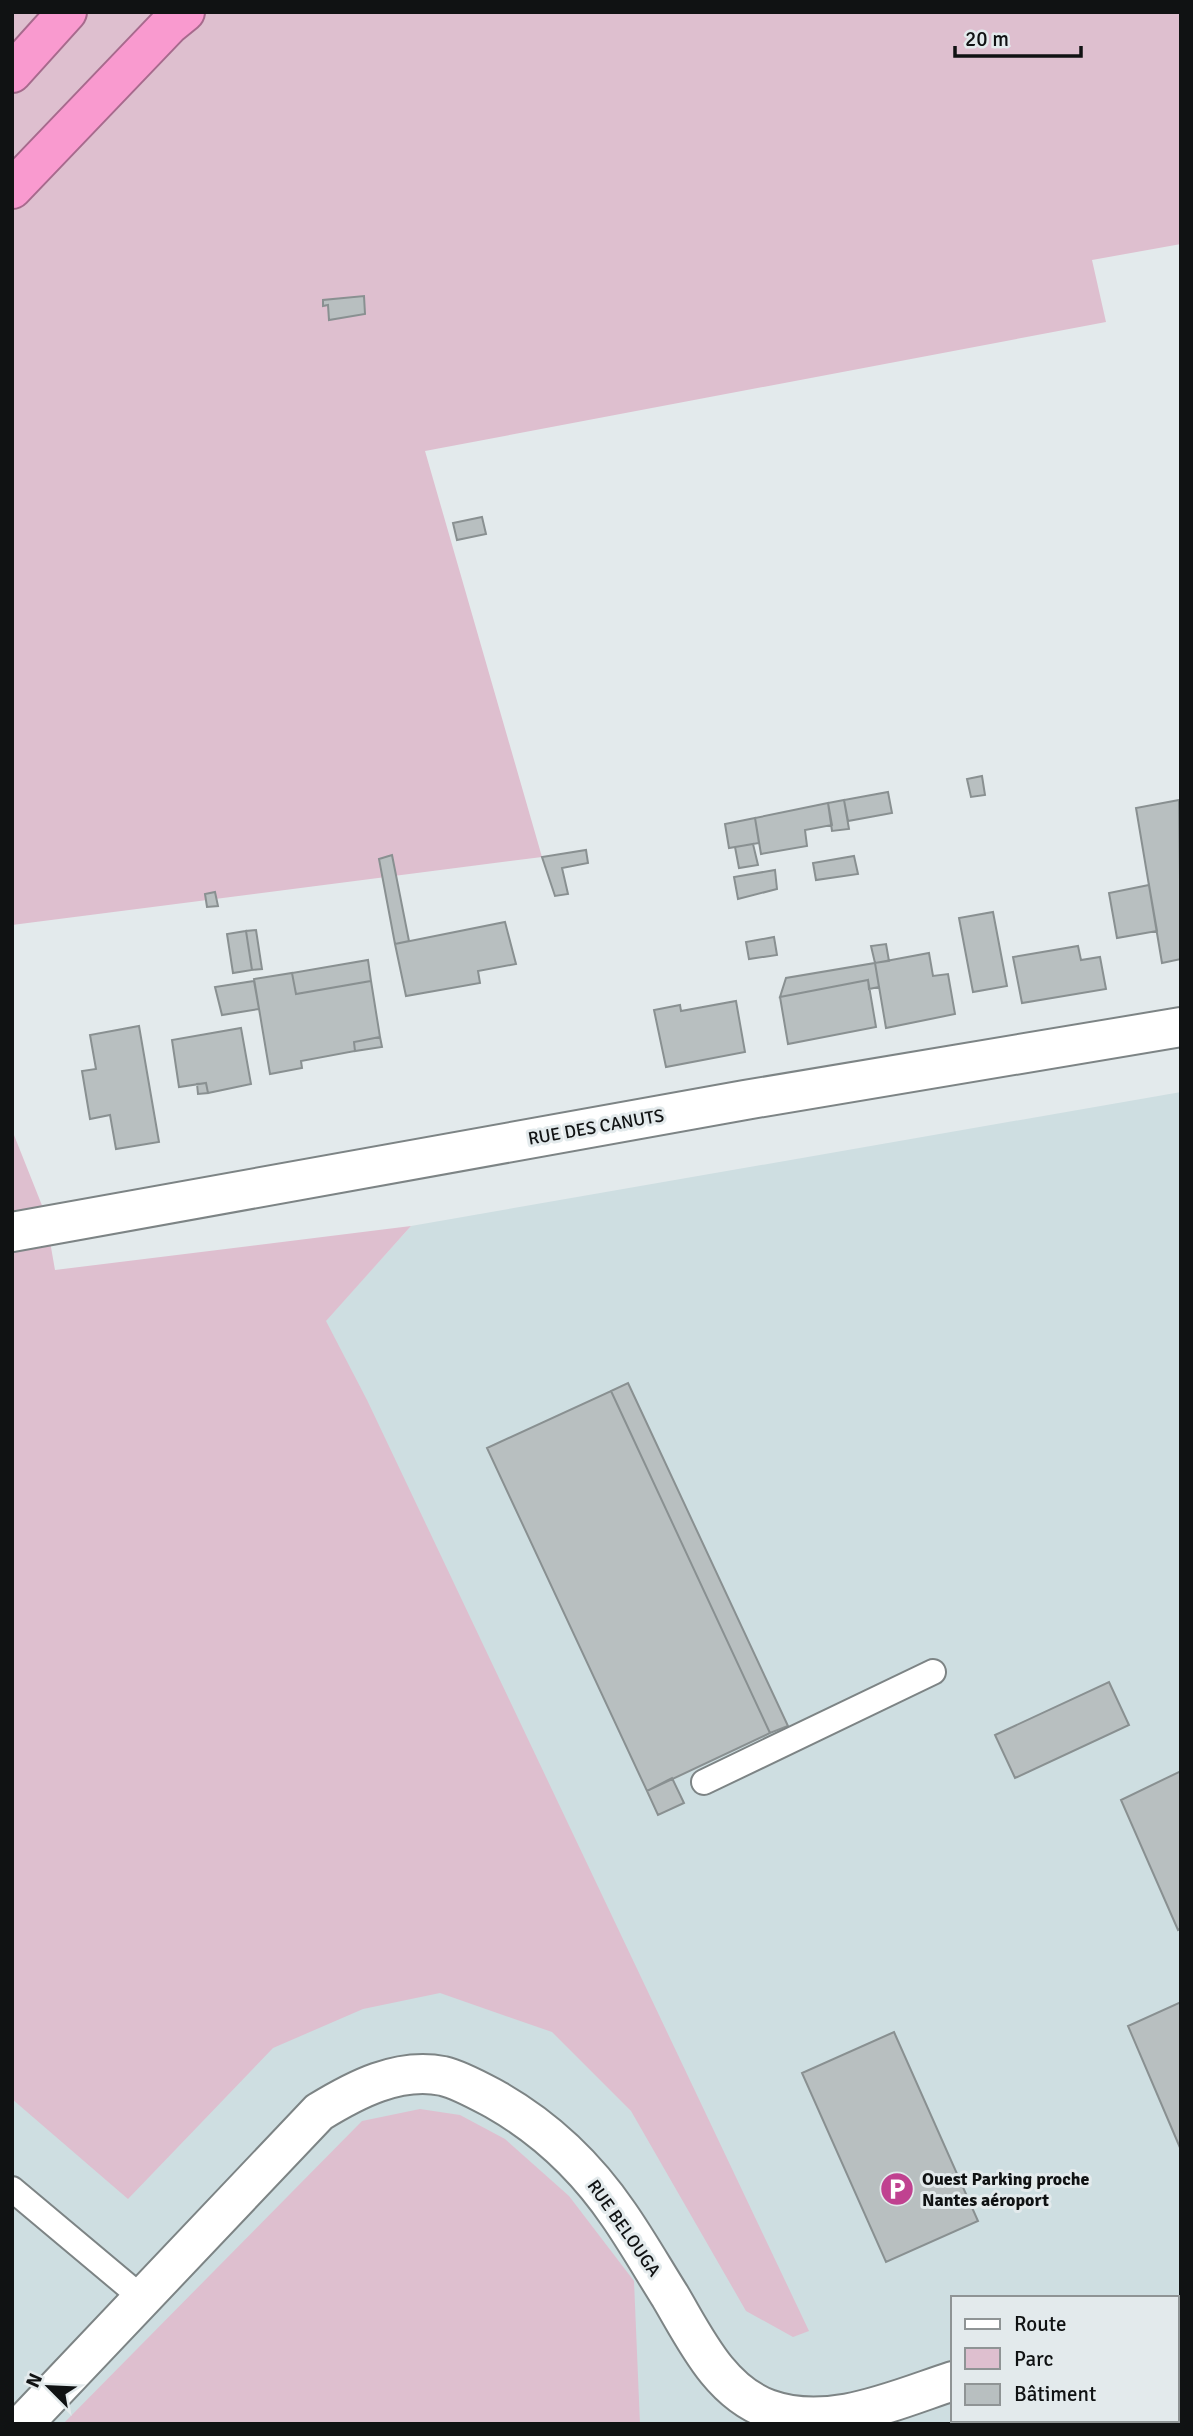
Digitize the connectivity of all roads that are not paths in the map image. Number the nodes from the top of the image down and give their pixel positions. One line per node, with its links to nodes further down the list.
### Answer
1 (67, 12): 3 (highway)
2 (185, 12): 4 (highway)
3 (12, 73)
4 (12, 189)
5 (1181, 1027): 6 (street, RUE DES CANUTS)
6 (12, 1232)
7 (933, 1672): 8 (lane)
8 (704, 1782)
9 (12, 2189): 10 (lane)
10 (142, 2298): 11 (street, RUE BELOUGA); 12 (street, RUE BELOUGA)
11 (951, 2382)
12 (23, 2424)

